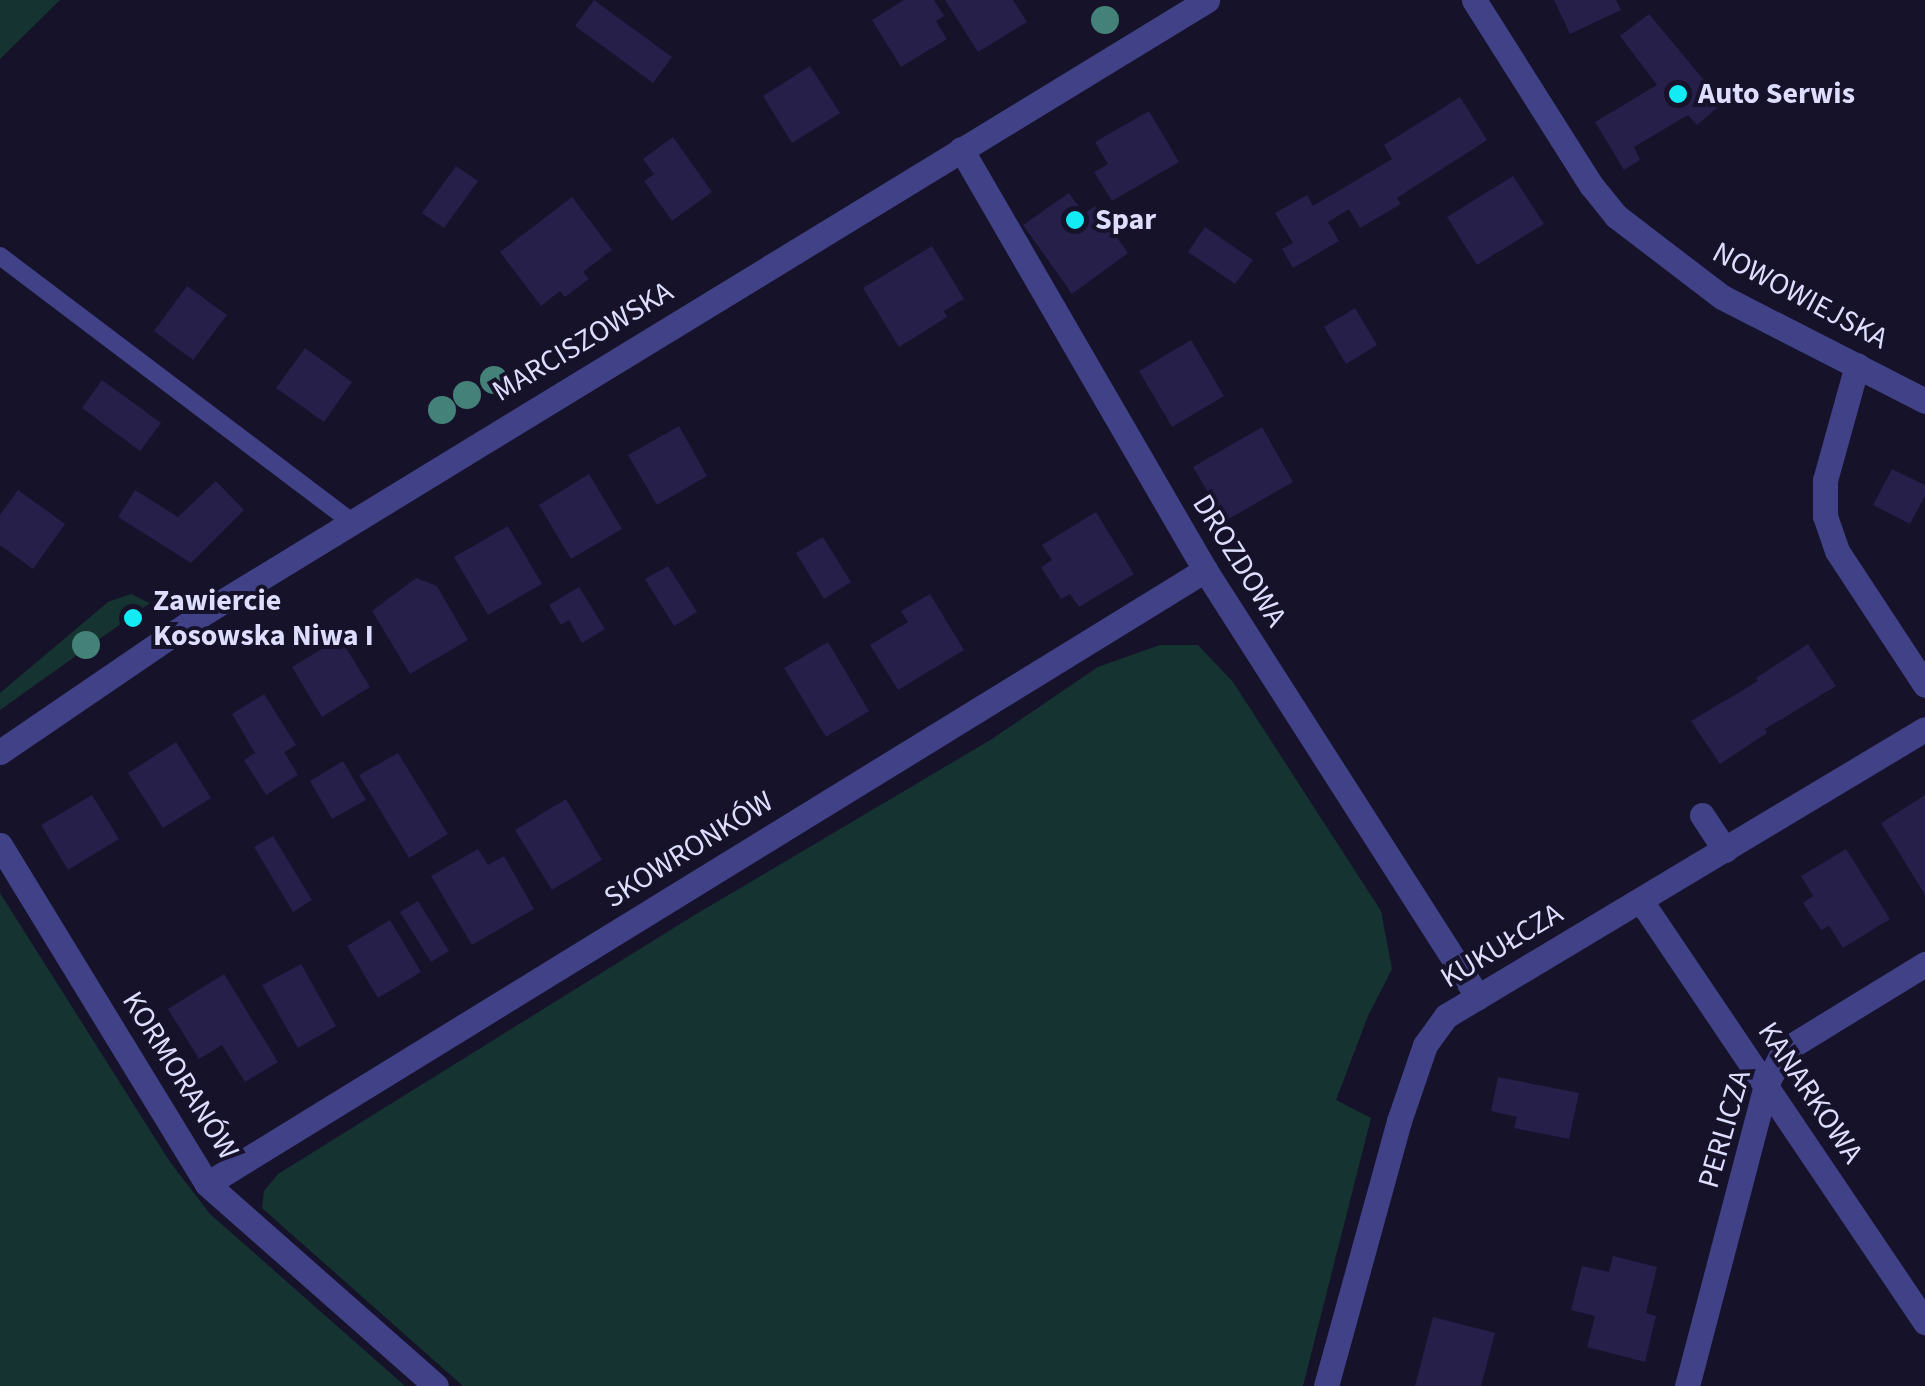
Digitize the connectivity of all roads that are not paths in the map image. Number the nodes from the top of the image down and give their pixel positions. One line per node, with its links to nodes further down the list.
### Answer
1 (1207, 0): 3 (street, MARCISZOWSKA)
2 (1474, 0): 5 (street, NOWOWIEJSKA)
3 (961, 149): 7 (street, MARCISZOWSKA); 8 (street, DROZDOWA)
4 (0, 256): 7 (lane)
5 (1857, 364): 6 (street, NOWOWIEJSKA); 9 (street)
6 (1925, 401)
7 (351, 521): 11 (street, MARCISZOWSKA)
8 (1205, 570): 17 (street, DROZDOWA); 19 (street, SKOWRONKÓW)
9 (1925, 685)
10 (1925, 729): 14 (street, KUKUŁCZA)
11 (0, 752)
12 (1702, 815): 14 (street)
13 (0, 845): 19 (street, KORMORANÓW)
14 (1725, 850): 15 (street, KUKUŁCZA)
15 (1641, 901): 17 (street, KUKUŁCZA); 18 (street, KANARKOWA)
16 (1925, 964): 18 (street, PERLICZA)
17 (1478, 997): 22 (street, KUKUŁCZA)
18 (1766, 1085): 20 (street, KANARKOWA); 23 (street, PERLICZA)
19 (207, 1184): 21 (street, KORMORANÓW)
20 (1925, 1322)
21 (436, 1386)
22 (1326, 1386)
23 (1687, 1386)

